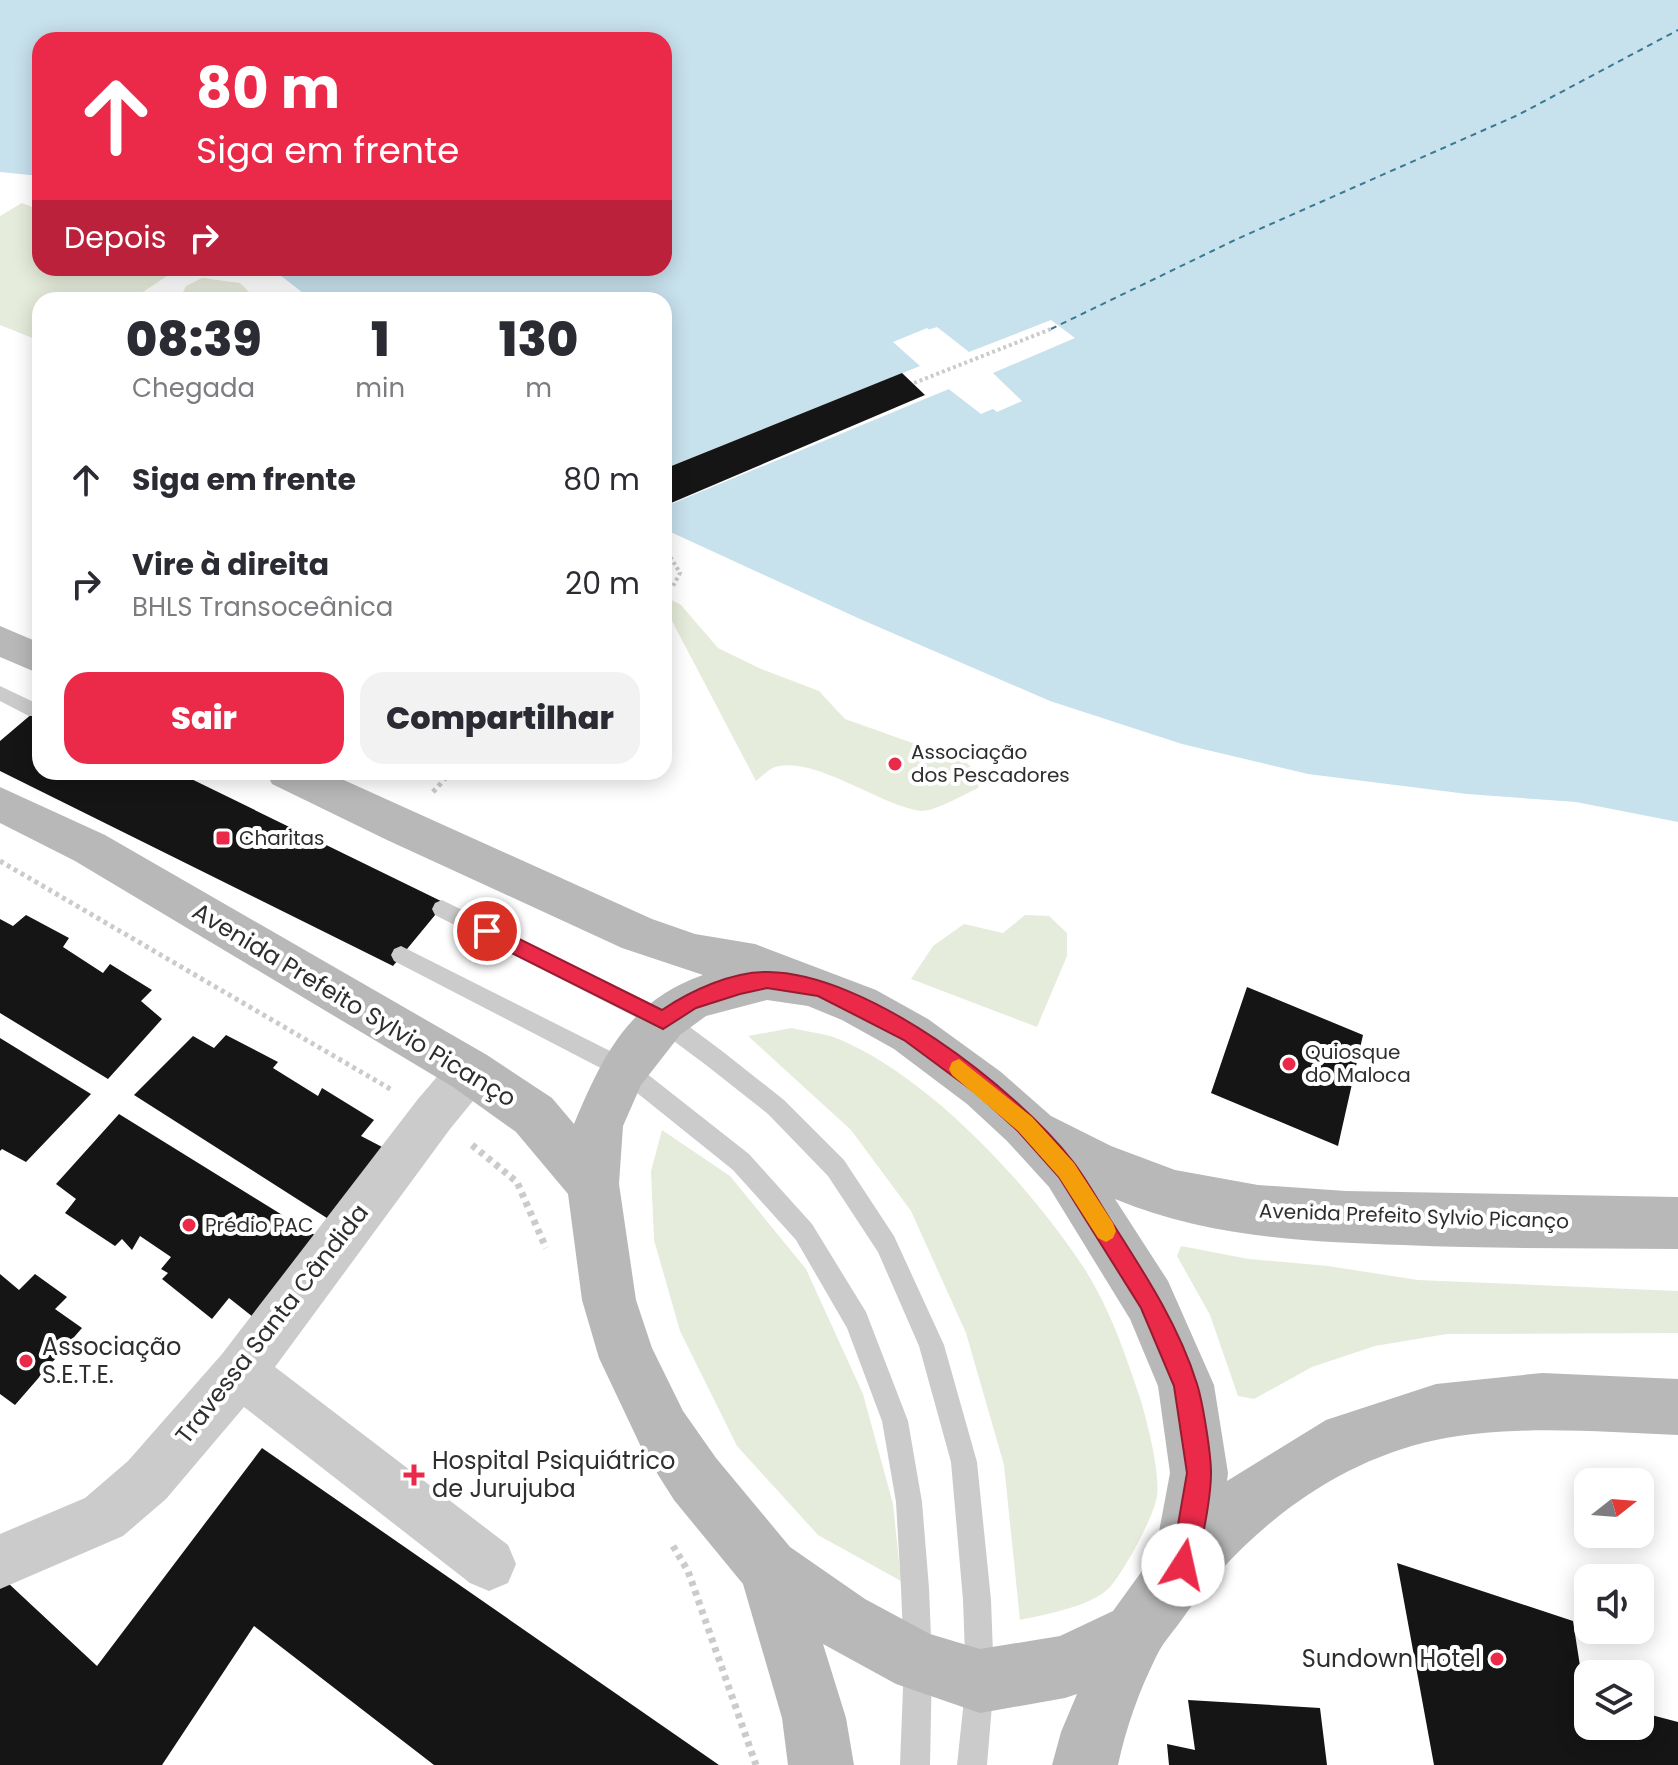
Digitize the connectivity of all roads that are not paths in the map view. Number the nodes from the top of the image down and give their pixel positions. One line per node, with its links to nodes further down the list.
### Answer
1 (0, 640): 2 (main road)
2 (32, 656)
3 (0, 693): 4 (lane)
4 (32, 709)
5 (303, 780): 9 (main road, Avenida Prefeito Sylvio Picanço)
6 (6, 815): 12 (main road, Avenida Prefeito Sylvio Picanço)
7 (442, 909): 10 (lane)
8 (401, 955): 11 (lane)
9 (819, 987): 10 (main road); 13 (main road, Avenida Prefeito Sylvio Picanço)
10 (663, 1020): 11 (main road); 24 (lane)
11 (624, 1069): 14 (main road); 23 (lane)
12 (470, 1071): 14 (main road, Avenida Prefeito Sylvio Picanço); 16 (street, Travessa Santa Cândida)
13 (1025, 1124): 15 (main road, Avenida Prefeito Sylvio Picanço); 20 (main road, Avenida Prefeito Sylvio Picanço)
14 (593, 1184): 21 (main road, Avenida Prefeito Sylvio Picanço)
15 (1678, 1223)
16 (240, 1372): 18 (street, Travessa Santa Cândida); 19 (street)
17 (1678, 1407): 20 (main road, Avenida Prefeito Sylvio Picanço)
18 (0, 1562)
19 (489, 1564)
20 (1183, 1565): 22 (main road, Avenida Prefeito Sylvio Picanço)
21 (769, 1568): 23 (main road, Avenida Prefeito Sylvio Picanço); 25 (main road)
22 (1135, 1633): 24 (main road, Avenida Prefeito Sylvio Picanço); 28 (main road)
23 (918, 1662): 24 (main road, Avenida Prefeito Sylvio Picanço); 26 (lane)
24 (980, 1681): 27 (lane)
25 (821, 1765)
26 (915, 1765)
27 (972, 1765)
28 (1085, 1765)

